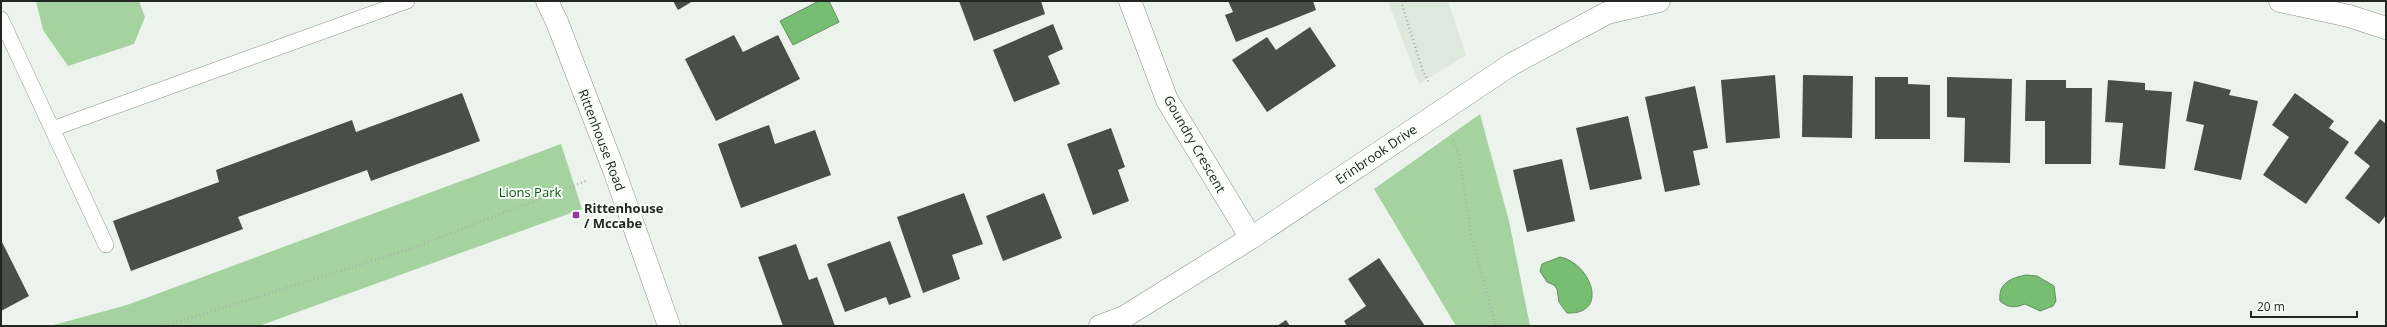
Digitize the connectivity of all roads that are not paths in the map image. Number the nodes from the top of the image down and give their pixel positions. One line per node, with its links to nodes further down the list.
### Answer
1 (407, 1): 8 (lane)
2 (547, 1): 11 (street, Rittenhouse Road)
3 (1130, 1): 9 (street, Goundry Crescent)
4 (1659, 1): 9 (street, Erinbrook Drive)
5 (2280, 1): 7 (street)
6 (1, 19): 8 (lane)
7 (2386, 28)
8 (52, 129): 10 (lane)
9 (1251, 238): 12 (street, Erinbrook Drive)
10 (106, 245)
11 (669, 326)
12 (1100, 326)

